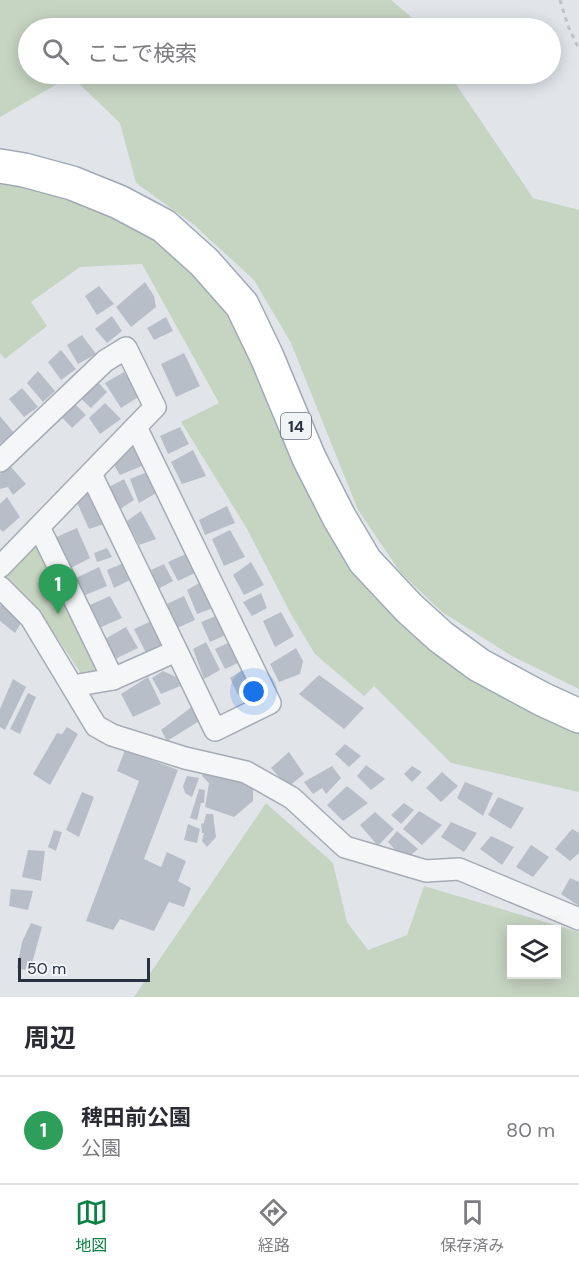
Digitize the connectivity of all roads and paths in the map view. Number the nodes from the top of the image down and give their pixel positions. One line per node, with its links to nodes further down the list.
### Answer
1 (560, 0): 2 (path)
2 (579, 49)
3 (0, 166): 13 (main road, 14)
4 (136, 427): 5 (street); 6 (street); 10 (street)
5 (0, 461)
6 (91, 474): 7 (street); 10 (street)
7 (39, 527): 8 (street); 11 (street)
8 (0, 567)
9 (0, 586): 12 (street)
10 (177, 651): 11 (street)
11 (113, 679): 12 (street)
12 (73, 686): 14 (street)
13 (579, 716)
14 (579, 918)

